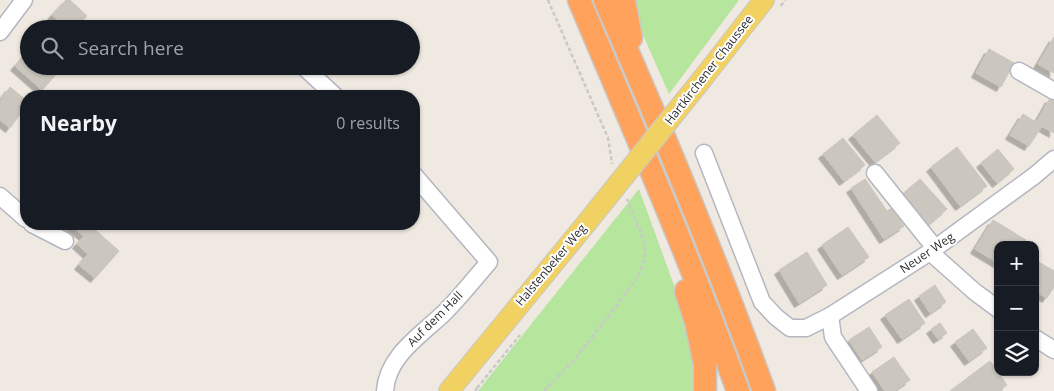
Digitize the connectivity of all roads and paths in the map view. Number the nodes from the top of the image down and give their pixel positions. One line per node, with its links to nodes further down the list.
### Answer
1 (24, 0): 6 (street)
2 (579, 0): 18 (highway)
3 (605, 0): 9 (highway)
4 (624, 0): 9 (highway)
5 (764, 0): 12 (main road, Hartkirchener Chaussee, bridge)
6 (0, 32)
7 (1019, 71): 11 (street)
8 (313, 75): 10 (street)
9 (639, 78): 33 (highway)
10 (329, 90)
11 (1054, 91)
12 (654, 140): 28 (main road, Halstenbeker Weg, bridge)
13 (704, 153): 24 (street, Neuer Weg)
14 (1054, 159): 22 (street, Neuer Weg)
15 (874, 173): 22 (street)
16 (420, 182): 27 (street, Auf dem Hall)
17 (0, 196): 19 (street)
18 (665, 202): 31 (highway); 32 (highway)
19 (20, 214)
20 (44, 230): 21 (street)
21 (65, 241)
22 (933, 250): 23 (street); 24 (street, Neuer Weg)
23 (994, 306)
24 (830, 316): 34 (street)
25 (1039, 341): 26 (street)
26 (1054, 350)
27 (385, 391)
28 (450, 391)
29 (474, 391): 30 (path)
30 (480, 391)
31 (705, 391)
32 (738, 391)
33 (764, 391)
34 (869, 391)

